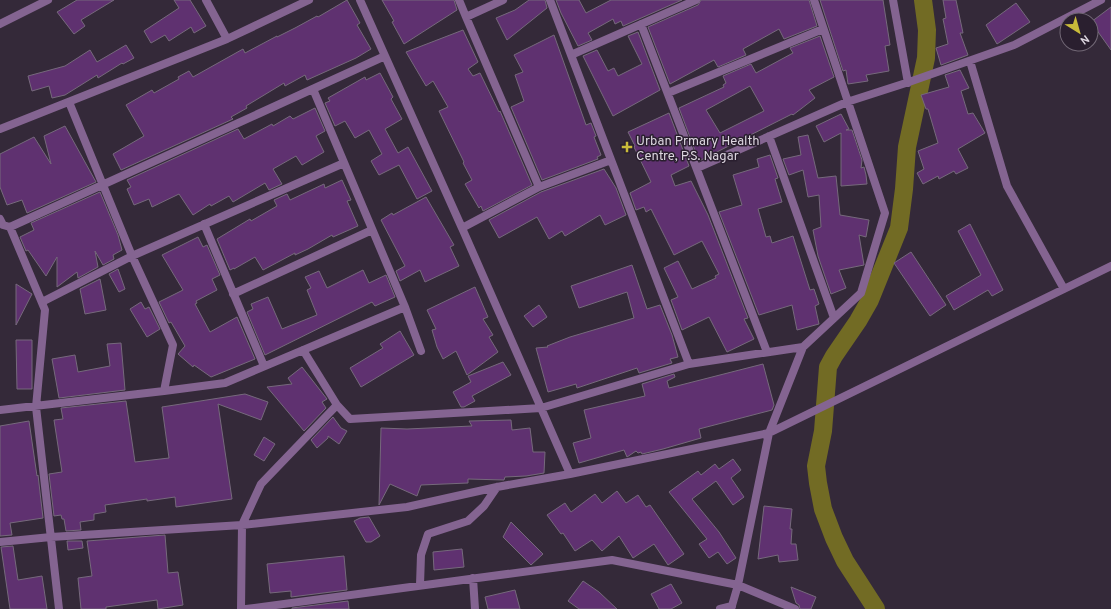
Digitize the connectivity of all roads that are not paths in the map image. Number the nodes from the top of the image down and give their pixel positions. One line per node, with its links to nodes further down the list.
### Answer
1 (48, 0): 13 (street)
2 (206, 0): 16 (street)
3 (310, 0): 16 (street)
4 (360, 0): 18 (street)
5 (459, 0): 12 (street)
6 (503, 0): 12 (street)
7 (550, 0): 17 (street)
8 (696, 0): 14 (street)
9 (814, 0): 15 (street)
10 (894, 0): 20 (street)
11 (1101, 0): 19 (street)
12 (466, 16): 31 (street)
13 (0, 24)
14 (641, 24): 17 (street); 22 (street)
15 (823, 30): 22 (street); 24 (street)
16 (226, 39): 23 (street)
17 (571, 55): 27 (street)
18 (385, 56): 21 (street); 34 (street)
19 (966, 63): 20 (street); 38 (street)
20 (909, 82): 24 (street)
21 (314, 89): 28 (street); 30 (street)
22 (668, 92): 29 (street)
23 (69, 102): 25 (street); 30 (street)
24 (847, 102): 26 (street); 42 (street)
25 (0, 129)
26 (769, 136): 29 (street); 42 (street)
27 (611, 160): 31 (street); 47 (street)
28 (344, 162): 33 (street); 35 (street)
29 (697, 168): 46 (street)
30 (103, 185): 32 (street); 36 (street)
31 (539, 187): 34 (street)
32 (3, 224): 40 (street)
33 (204, 224): 36 (street); 39 (street)
34 (462, 228): 52 (street)
35 (372, 230): 39 (street); 41 (street)
36 (132, 256): 40 (street); 49 (street)
37 (1111, 266): 38 (street)
38 (1064, 289): 54 (street)
39 (233, 294): 48 (street)
40 (42, 302): 50 (street)
41 (405, 307): 44 (street); 45 (street)
42 (834, 318): 43 (street)
43 (803, 346): 46 (street); 54 (street)
44 (303, 350): 48 (street); 51 (street)
45 (422, 350)
46 (767, 352): 47 (street)
47 (689, 364): 52 (street)
48 (264, 366): 49 (street)
49 (164, 391): 50 (street)
50 (36, 405): 53 (street); 58 (street)
51 (337, 405): 52 (street); 57 (street)
52 (541, 408): 55 (street)
53 (0, 410)
54 (769, 433): 55 (street); 61 (street)
55 (570, 474): 56 (street)
56 (497, 487): 57 (street); 62 (street)
57 (242, 525): 58 (street); 65 (street)
58 (51, 537): 59 (street); 64 (street)
59 (0, 542)
60 (473, 578): 61 (street); 62 (street); 67 (street)
61 (738, 585): 63 (street); 69 (street)
62 (420, 586): 66 (street)
63 (731, 607): 68 (street)
64 (59, 609)
65 (241, 609)
66 (246, 609)
67 (475, 609)
68 (720, 609)
69 (795, 609)

